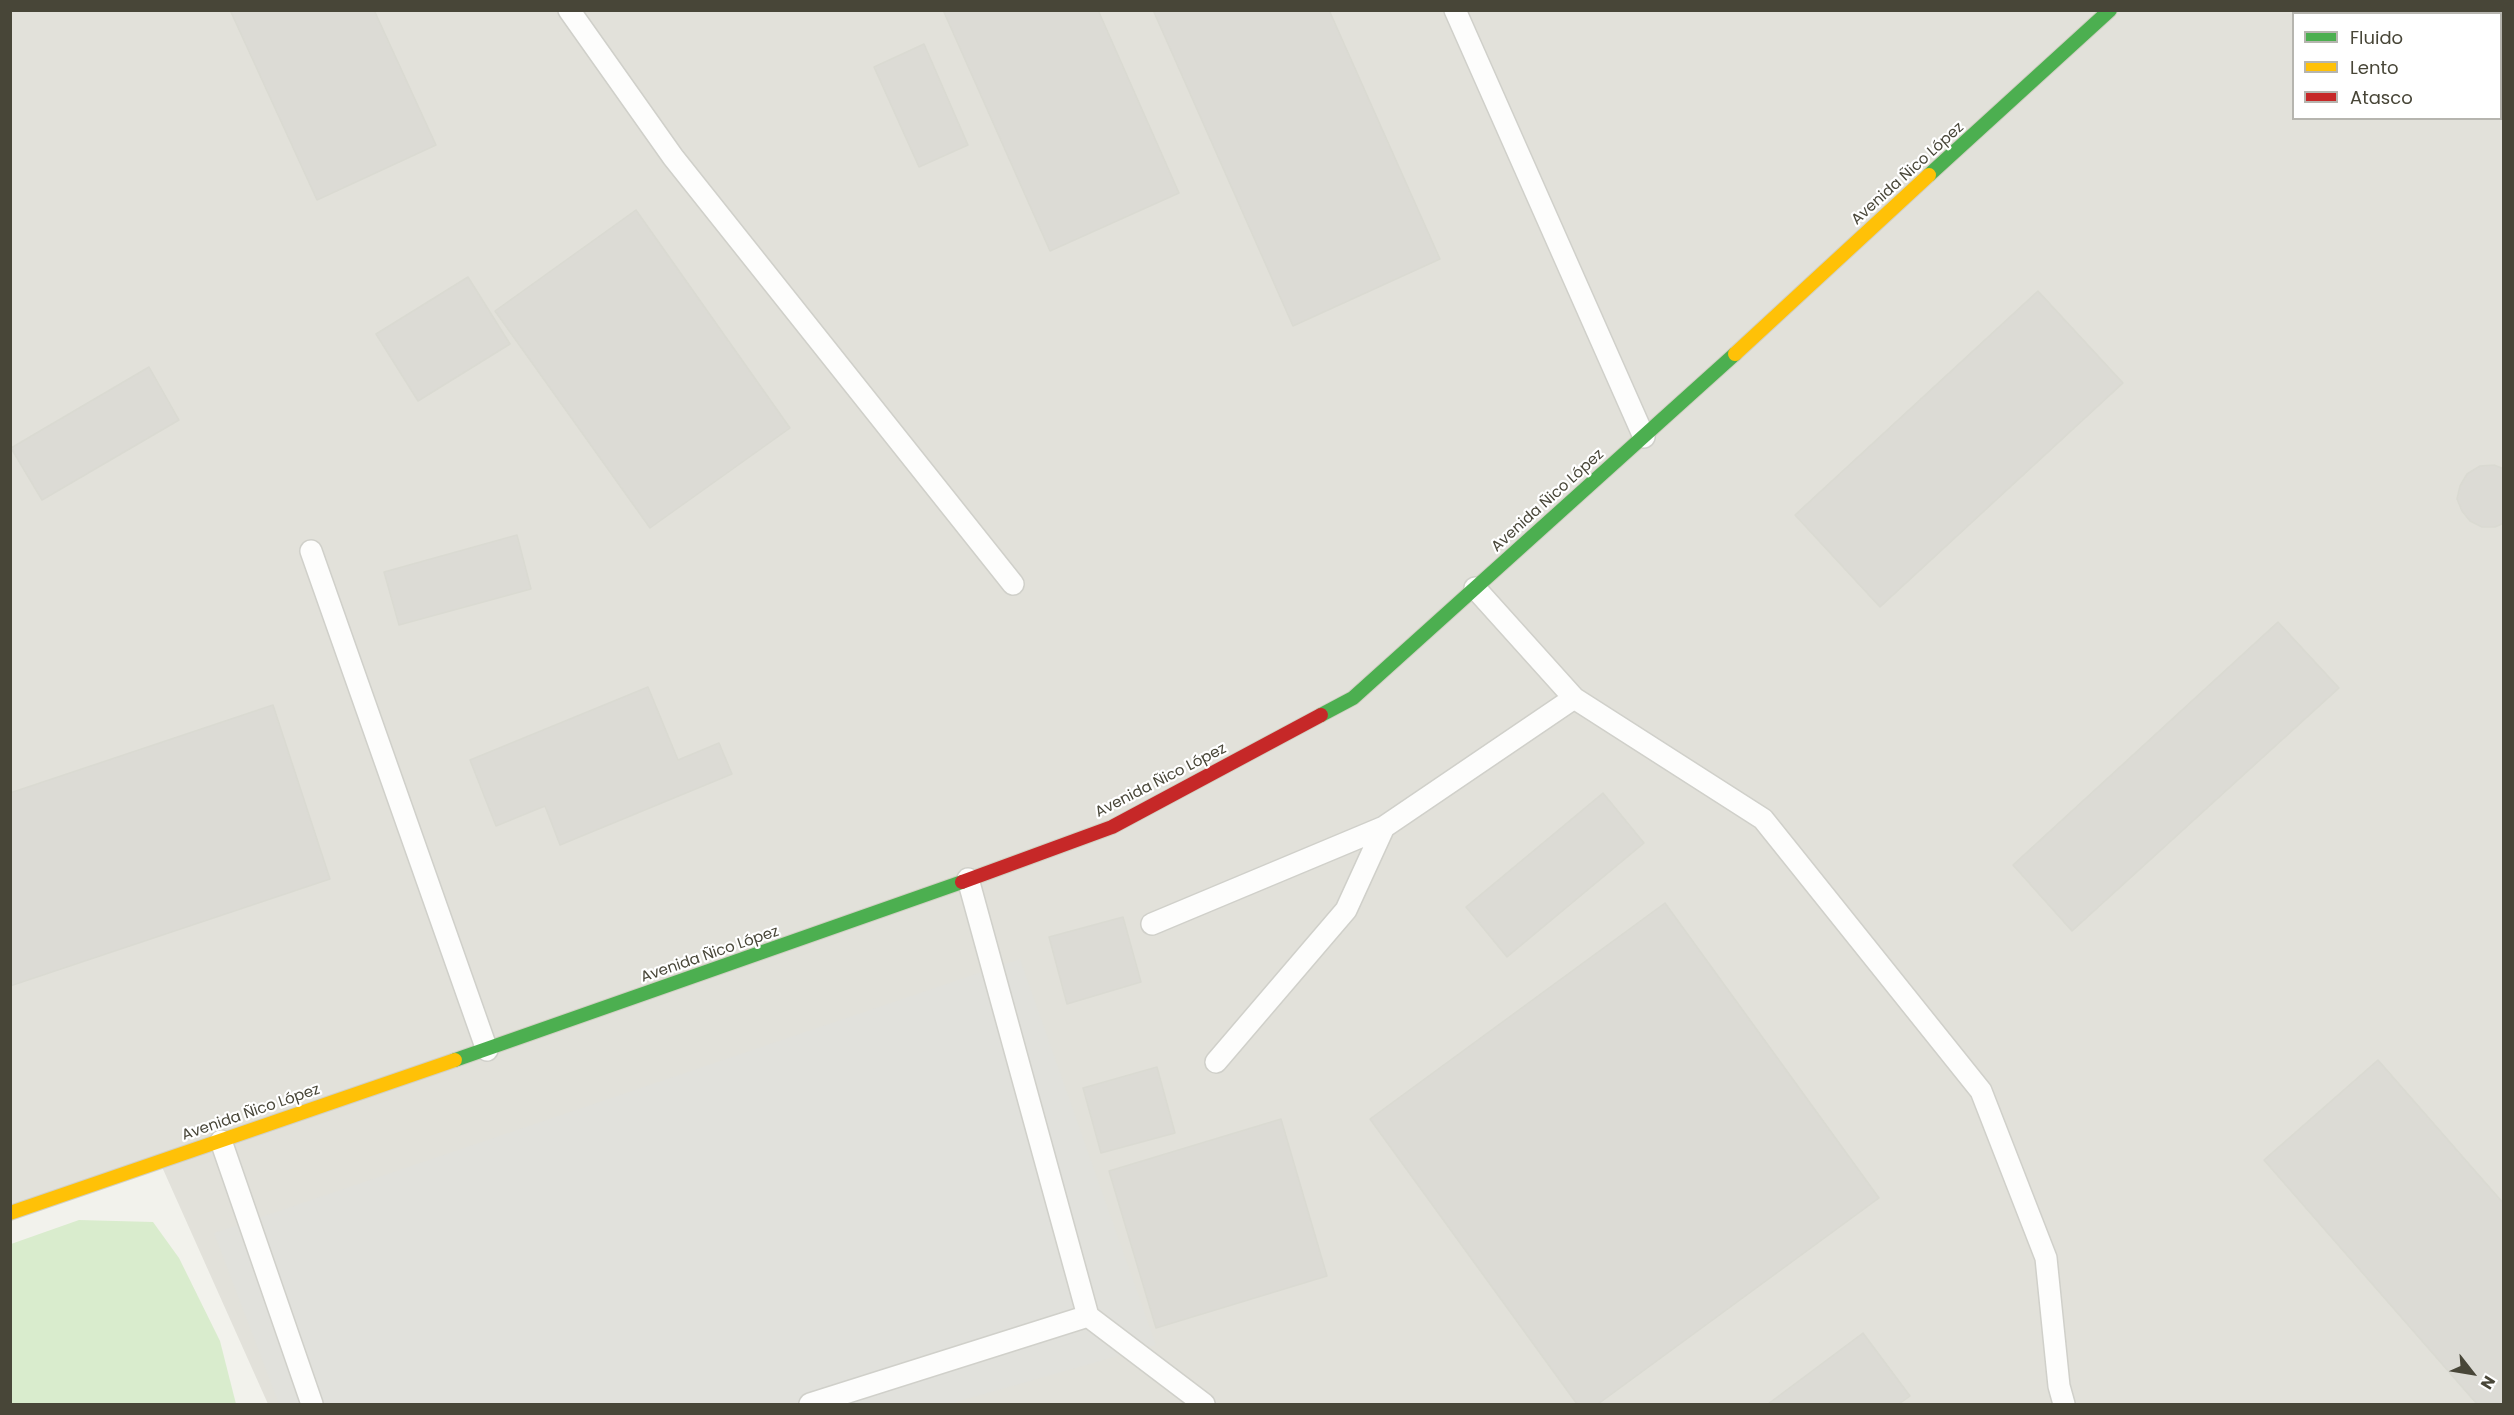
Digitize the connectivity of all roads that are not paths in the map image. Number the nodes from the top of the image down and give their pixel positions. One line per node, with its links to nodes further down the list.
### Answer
1 (569, 10): 6 (lane)
2 (1455, 10): 4 (lane)
3 (2110, 10): 4 (street, Avenida Ñico López)
4 (1644, 437): 7 (street, Avenida Ñico López)
5 (311, 551): 12 (lane)
6 (1013, 584)
7 (1475, 588): 8 (lane); 10 (street, Avenida Ñico López)
8 (1574, 698): 9 (lane); 20 (lane)
9 (1384, 827): 11 (lane); 13 (lane)
10 (968, 879): 12 (street, Avenida Ñico López); 16 (lane)
11 (1152, 924)
12 (487, 1050): 14 (street, Avenida Ñico López)
13 (1216, 1062)
14 (221, 1141): 15 (street, Avenida Ñico López); 17 (lane)
15 (10, 1213)
16 (1088, 1316): 18 (lane); 19 (lane)
17 (312, 1404)
18 (810, 1404)
19 (1204, 1404)
20 (2064, 1404)

